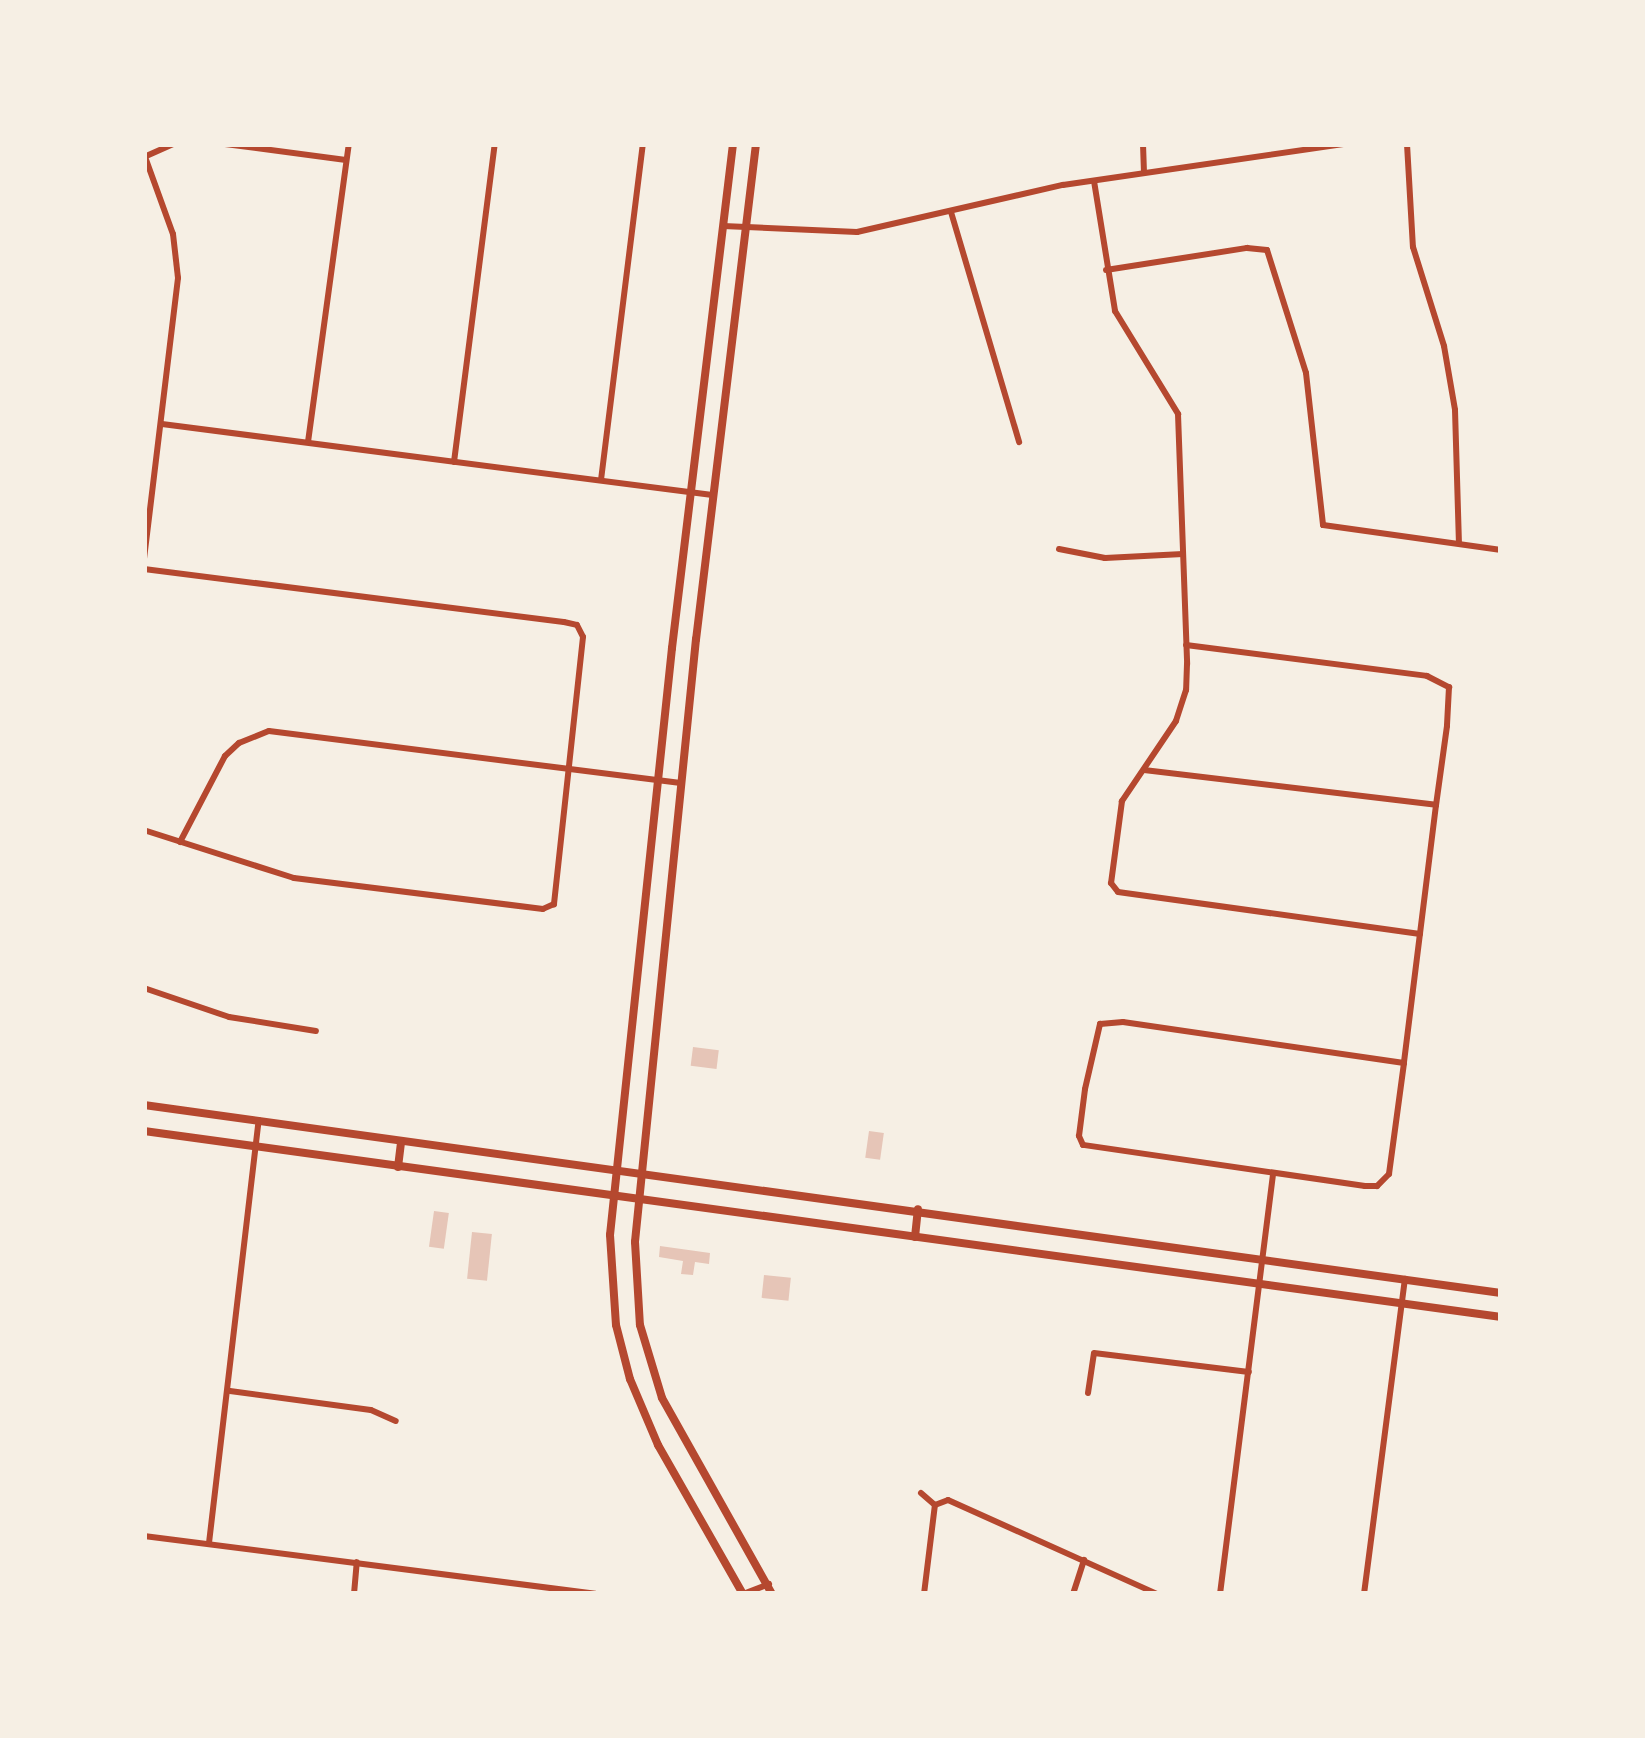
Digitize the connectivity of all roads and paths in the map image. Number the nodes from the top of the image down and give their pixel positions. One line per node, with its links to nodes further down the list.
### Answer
1 (173, 144): 12 (street)
2 (224, 144): 14 (street)
3 (349, 144): 14 (street)
4 (495, 144): 24 (street)
5 (643, 144): 25 (street)
6 (734, 144): 18 (main road)
7 (756, 144): 19 (main road)
8 (1143, 144): 15 (street)
9 (1271, 144): 13 (street)
10 (1345, 144): 13 (street)
11 (1407, 144): 28 (street)
12 (144, 155): 21 (street)
13 (1271, 155): 15 (street)
14 (346, 160): 22 (street)
15 (1144, 172): 16 (street)
16 (1094, 180): 17 (street); 20 (street)
17 (951, 212): 19 (street); 23 (street)
18 (723, 226): 19 (street); 26 (main road)
19 (746, 227): 27 (main road)
20 (1106, 269): 28 (street); 31 (street)
21 (162, 424): 22 (street); 32 (street)
22 (308, 442): 24 (street)
23 (1019, 442)
24 (454, 462): 25 (street)
25 (601, 481): 26 (street)
26 (689, 492): 27 (street); 37 (main road)
27 (712, 495): 38 (main road)
28 (1460, 544): 30 (street)
29 (1059, 548): 31 (street)
30 (1501, 550)
31 (1184, 554): 34 (street)
32 (144, 558)
33 (144, 569): 35 (street)
34 (1186, 645): 36 (street); 39 (street)
35 (570, 768): 37 (street); 41 (street); 41 (street)
36 (1144, 770): 39 (street); 42 (street)
37 (658, 781): 38 (street); 44 (main road)
38 (681, 783): 45 (main road)
39 (1436, 805): 42 (street)
40 (144, 830): 41 (street)
41 (180, 842)
42 (1420, 934): 47 (street)
43 (144, 988): 46 (street)
44 (634, 1009): 45 (main road); 54 (main road)
45 (656, 1013): 55 (main road)
46 (316, 1031)
47 (1404, 1063): 56 (street); 56 (street)
48 (144, 1105): 49 (main road)
49 (259, 1120): 51 (main road); 52 (street)
50 (144, 1131): 52 (main road)
51 (401, 1142): 53 (main road); 54 (main road)
52 (256, 1147): 53 (main road); 68 (street)
53 (398, 1167): 57 (main road)
54 (616, 1171): 55 (main road); 57 (main road)
55 (642, 1173): 58 (main road); 59 (main road)
56 (1273, 1173): 61 (street)
57 (614, 1196): 58 (main road); 80 (main road)
58 (638, 1198): 60 (main road); 77 (main road)
59 (918, 1210): 60 (main road); 61 (main road)
60 (915, 1237): 63 (main road)
61 (1263, 1259): 62 (main road); 63 (street)
62 (1405, 1280): 64 (main road); 65 (street)
63 (1260, 1283): 65 (main road); 67 (street)
64 (1501, 1293)
65 (1402, 1304): 66 (main road); 85 (street)
66 (1501, 1317)
67 (1249, 1372): 69 (street); 84 (street)
68 (230, 1390): 70 (street); 74 (street)
69 (1088, 1393)
70 (396, 1421)
71 (921, 1493): 72 (street)
72 (935, 1505): 75 (street); 81 (street)
73 (144, 1536): 74 (street)
74 (209, 1543): 76 (street)
75 (1084, 1560): 82 (street); 83 (street)
76 (357, 1562): 78 (street); 79 (street)
77 (771, 1589): 80 (street)
78 (354, 1594)
79 (595, 1594)
80 (743, 1594)
81 (924, 1594)
82 (1073, 1594)
83 (1157, 1594)
84 (1220, 1594)
85 (1364, 1594)

